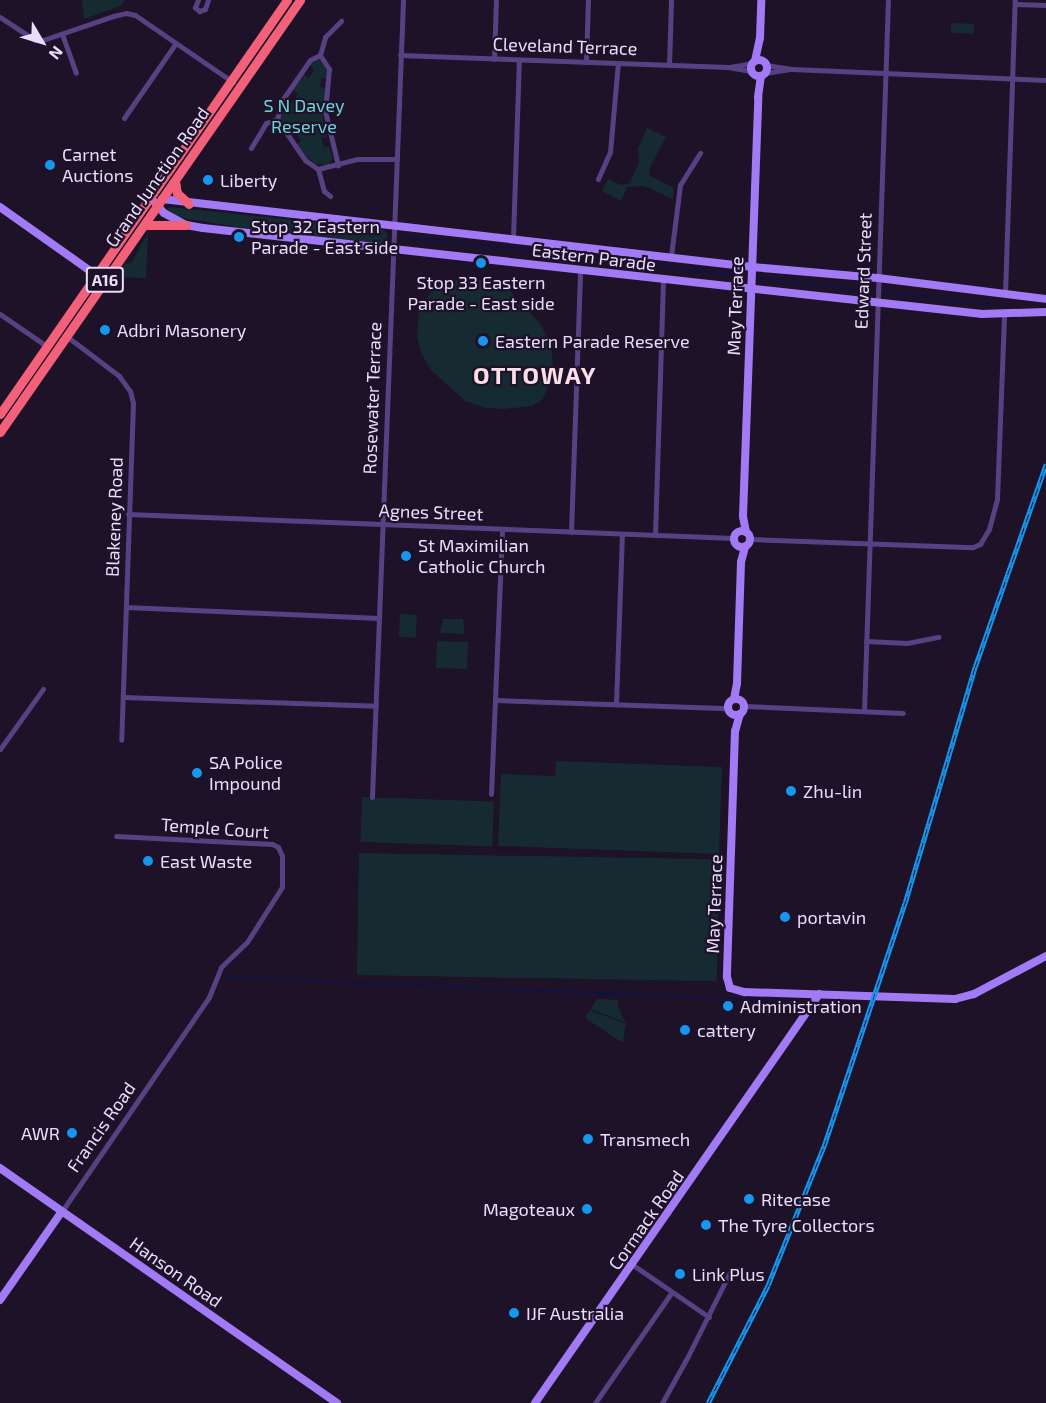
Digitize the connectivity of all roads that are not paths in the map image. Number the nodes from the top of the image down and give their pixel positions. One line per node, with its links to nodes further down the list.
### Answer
1 (198, 0): 10 (street)
2 (287, 0): 29 (highway, Grand Junction Road / A16)
3 (300, 0): 29 (highway, Grand Junction Road / A16)
4 (403, 0): 18 (street, Rosewater Terrace)
5 (495, 0): 19 (street)
6 (588, 0): 21 (street)
7 (671, 0): 23 (street)
8 (761, 0): 24 (main road, May Terrace)
9 (888, 0): 26 (street, Edward Street)
10 (206, 1)
11 (1015, 2): 12 (street); 27 (street)
12 (1046, 5)
13 (0, 17): 15 (street)
14 (341, 21): 17 (street)
15 (62, 34): 16 (street); 25 (street)
16 (176, 43): 29 (street); 30 (street)
17 (320, 55): 31 (street); 35 (street)
18 (400, 55): 19 (street, Cleveland Terrace); 34 (street, Rosewater Terrace)
19 (494, 59): 20 (street, Cleveland Terrace)
20 (519, 60): 21 (street, Cleveland Terrace); 47 (street)
21 (586, 62): 22 (street, Cleveland Terrace)
22 (618, 63): 23 (street, Cleveland Terrace); 37 (street)
23 (669, 65): 24 (street, Cleveland Terrace)
24 (759, 68): 26 (street, Cleveland Terrace); 50 (main road, May Terrace)
25 (76, 73)
26 (885, 73): 27 (street, Cleveland Terrace); 53 (street, Edward Street)
27 (1012, 78): 28 (street, Cleveland Terrace); 56 (street)
28 (1046, 80)
29 (236, 84): 38 (highway, Grand Junction Road / A16); 40 (highway, Grand Junction Road / A16)
30 (124, 118)
31 (277, 119): 32 (street); 36 (street)
32 (251, 148)
33 (700, 153): 49 (street)
34 (396, 159): 35 (street); 46 (street, Rosewater Terrace)
35 (338, 165): 36 (street)
36 (318, 170): 39 (street)
37 (598, 178)
38 (175, 181): 41 (highway, Grand Junction Road / A16); 42 (highway)
39 (330, 196)
40 (150, 197): 41 (highway); 52 (highway, Grand Junction Road / A16)
41 (160, 203): 42 (main road, Eastern Parade); 44 (highway, Grand Junction Road / A16); 45 (main road, Eastern Parade)
42 (189, 204): 46 (main road, Eastern Parade)
43 (0, 207): 52 (main road)
44 (145, 225): 45 (highway); 63 (highway, Grand Junction Road / A16)
45 (186, 225): 48 (main road, Eastern Parade)
46 (394, 226): 47 (main road, Eastern Parade); 48 (street, Rosewater Terrace)
47 (513, 238): 49 (main road, Eastern Parade)
48 (393, 250): 51 (main road, Eastern Parade); 69 (street, Rosewater Terrace)
49 (671, 256): 50 (main road, Eastern Parade)
50 (752, 267): 53 (main road, Eastern Parade); 55 (main road, May Terrace)
51 (580, 269): 54 (main road, Eastern Parade); 71 (street)
52 (96, 275): 62 (highway, Grand Junction Road / A16)
53 (878, 278): 56 (main road, Eastern Parade); 58 (street, Edward Street)
54 (663, 280): 55 (main road, Eastern Parade); 73 (street)
55 (751, 289): 58 (main road, Eastern Parade); 74 (main road, May Terrace)
56 (1005, 294): 57 (main road, Eastern Parade)
57 (1046, 301)
58 (877, 303): 61 (main road, Eastern Parade); 75 (street, Edward Street)
59 (1046, 312): 61 (main road, Eastern Parade)
60 (0, 314): 64 (street)
61 (1004, 315): 75 (street)
62 (57, 330): 63 (street, Blakeney Road); 64 (highway, Grand Junction Road / A16)
63 (66, 336): 65 (highway, Grand Junction Road / A16); 68 (street, Blakeney Road)
64 (46, 346): 65 (street); 66 (highway, Grand Junction Road / A16)
65 (56, 352): 67 (highway, Grand Junction Road / A16)
66 (0, 414)
67 (0, 432)
68 (128, 514): 69 (street, Agnes Street); 77 (street, Blakeney Road)
69 (383, 526): 70 (street, Agnes Street); 78 (street, Rosewater Terrace)
70 (502, 530): 71 (street, Agnes Street); 83 (street)
71 (571, 532): 72 (street, Agnes Street)
72 (622, 534): 73 (street, Agnes Street); 85 (street)
73 (655, 535): 74 (street, Agnes Street)
74 (742, 535): 75 (street); 76 (main road); 76 (main road, May Terrace)
75 (870, 543): 80 (street, Edward Street)
76 (742, 546): 84 (main road)
77 (126, 607): 78 (street); 82 (street, Blakeney Road)
78 (379, 618): 86 (street, Rosewater Terrace)
79 (938, 637): 80 (street)
80 (866, 641): 88 (street, Edward Street)
81 (43, 689): 93 (street)
82 (123, 697): 86 (street); 92 (street, Blakeney Road)
83 (495, 700): 85 (street); 94 (street)
84 (739, 701): 87 (main road); 88 (street); 90 (main road, May Terrace)
85 (616, 704): 87 (street)
86 (376, 706): 95 (street, Rosewater Terrace)
87 (729, 710): 90 (main road); 91 (main road, May Terrace)
88 (864, 711): 89 (street)
89 (903, 713)
90 (740, 714): 91 (main road, May Terrace)
91 (735, 731): 99 (main road, May Terrace)
92 (121, 740)
93 (0, 749)
94 (491, 794)
95 (372, 797)
96 (116, 836): 98 (street, Temple Court)
97 (1046, 956): 99 (main road)
98 (221, 967): 101 (street, Francis Road)
99 (819, 994): 102 (main road, Cormack Road)
100 (1, 1170): 101 (main road, Hanson Road)
101 (62, 1211): 105 (main road, Francis Road); 107 (main road, Hanson Road)
102 (633, 1265): 104 (street); 108 (main road, Cormack Road)
103 (731, 1270): 106 (street)
104 (672, 1292): 106 (street); 109 (street)
105 (0, 1300)
106 (709, 1317): 110 (street)
107 (337, 1402)
108 (535, 1403)
109 (595, 1403)
110 (662, 1403)

